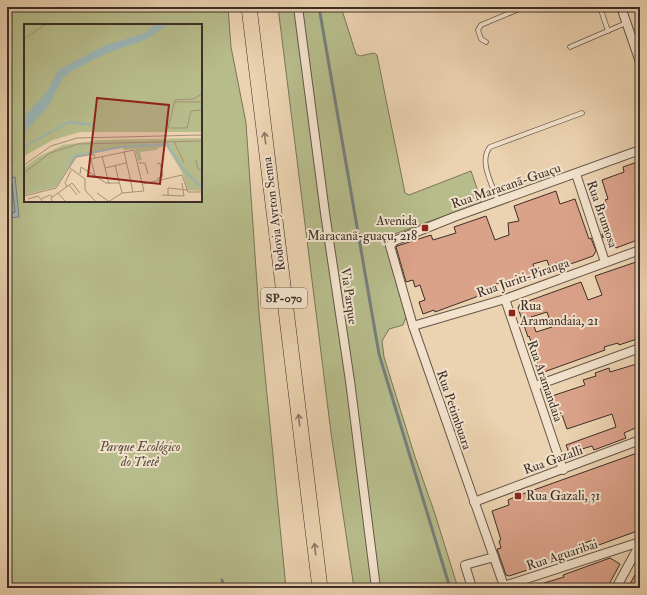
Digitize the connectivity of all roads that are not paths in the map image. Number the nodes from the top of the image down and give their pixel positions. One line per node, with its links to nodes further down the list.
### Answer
1 (249, 7): 29 (highway, Rodovia Ayrton Senna / SP-070, one-way to 1)
2 (298, 7): 30 (street, Via Parque)
3 (524, 7): 8 (lane)
4 (600, 7): 7 (lane)
5 (621, 7): 6 (street)
6 (626, 23): 7 (lane); 10 (street)
7 (608, 31): 9 (lane)
8 (486, 42)
9 (570, 47)
10 (640, 62)
11 (582, 113): 14 (lane)
12 (640, 150): 13 (street, Rua Maracanã-Guaçu)
13 (576, 174): 14 (street, Rua Maracanã-Guaçu); 17 (street, Rua Brumosa)
14 (498, 201): 16 (street, Rua Maracanã-Guaçu)
15 (640, 250): 17 (street, Rua Juriti-Piranga)
16 (392, 252): 19 (street, Rua Petimbuara)
17 (606, 262): 18 (street, Rua Juriti-Piranga)
18 (504, 299): 19 (street, Rua Juriti-Piranga); 21 (street, Rua Aramandaia)
19 (413, 326): 24 (street, Rua Petimbuara)
20 (640, 348): 21 (street)
21 (535, 386): 23 (street, Rua Aramandaia)
22 (640, 440): 23 (street, Rua Gazalli)
23 (563, 470): 24 (street, Rua Gazalli)
24 (474, 502): 26 (street, Rua Petimbuara)
25 (640, 543): 28 (street, Rua Aguaribai); 32 (street)
26 (494, 557): 27 (street, Rua Petimbuara); 31 (street)
27 (499, 573): 28 (street, Rua Aguaribai)
28 (504, 587)
29 (320, 588)
30 (376, 588)
31 (472, 588)
32 (616, 588)

